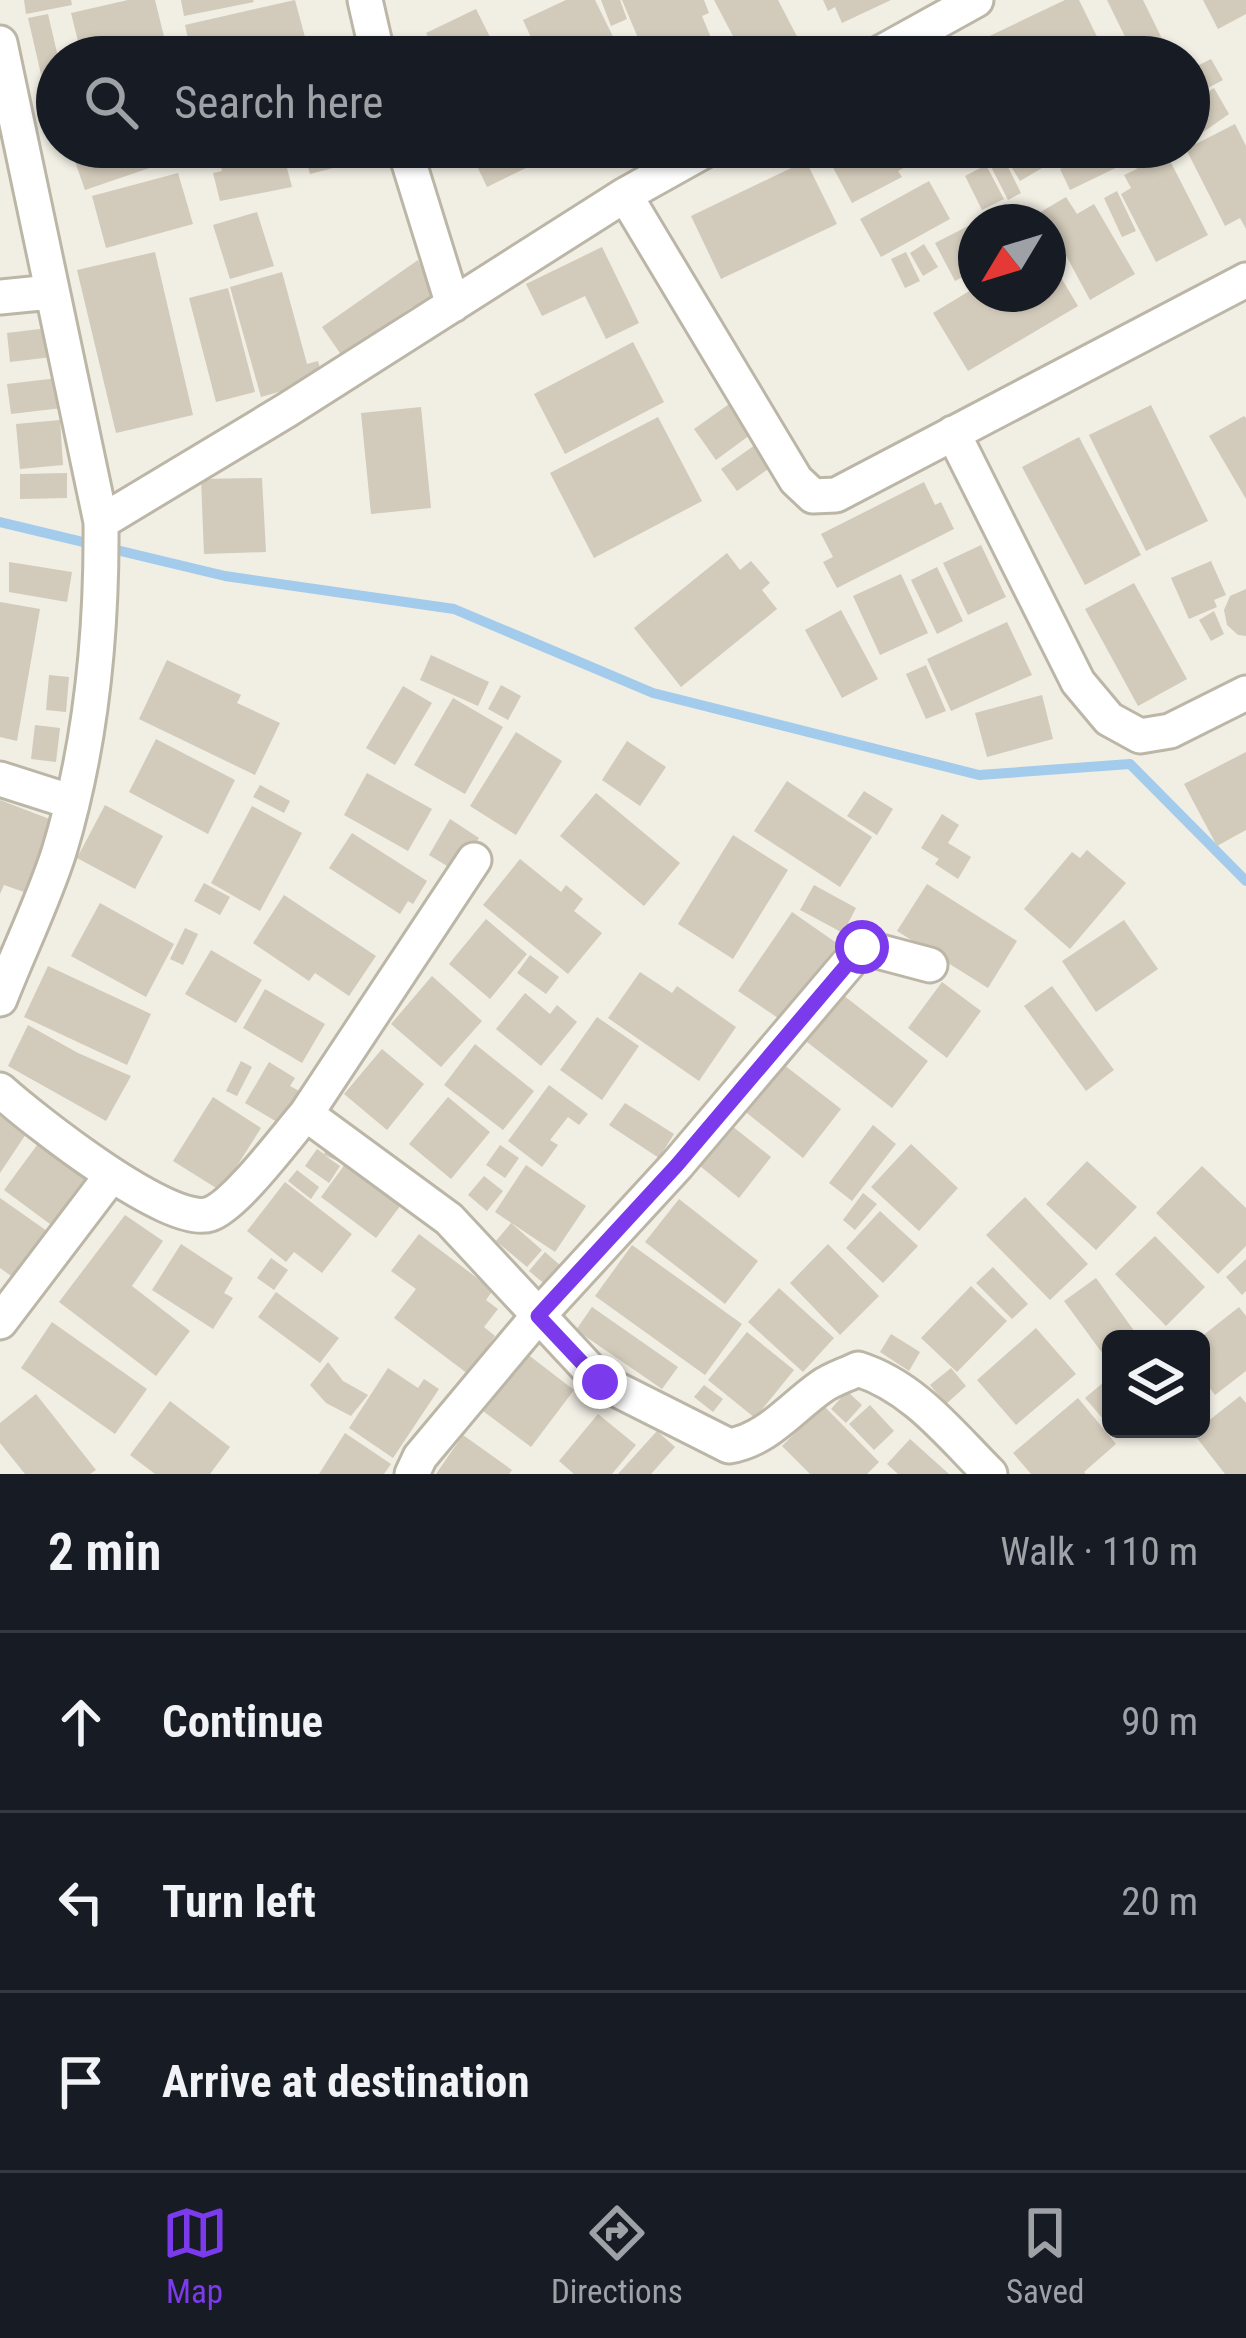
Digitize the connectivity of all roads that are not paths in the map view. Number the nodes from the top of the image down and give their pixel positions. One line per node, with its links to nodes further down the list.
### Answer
1 (365, 0): 3 (street)
2 (976, 0): 4 (street)
3 (373, 36)
4 (911, 36)
5 (0, 43): 10 (street)
6 (411, 168): 12 (street)
7 (673, 168): 8 (street)
8 (625, 195): 12 (street); 13 (street)
9 (1246, 280): 13 (street)
10 (51, 292): 11 (street); 14 (street)
11 (0, 296)
12 (453, 305): 14 (street)
13 (953, 433): 15 (street)
14 (101, 522): 17 (street)
15 (1246, 693)
16 (0, 779): 17 (street)
17 (69, 801): 20 (street)
18 (474, 860): 22 (street)
19 (931, 964): 25 (street)
20 (0, 999)
21 (0, 1090): 23 (street)
22 (306, 1114): 23 (street); 25 (street)
23 (112, 1176): 24 (street)
24 (3, 1312)
25 (538, 1316): 26 (street); 27 (street)
26 (412, 1474)
27 (990, 1474)

